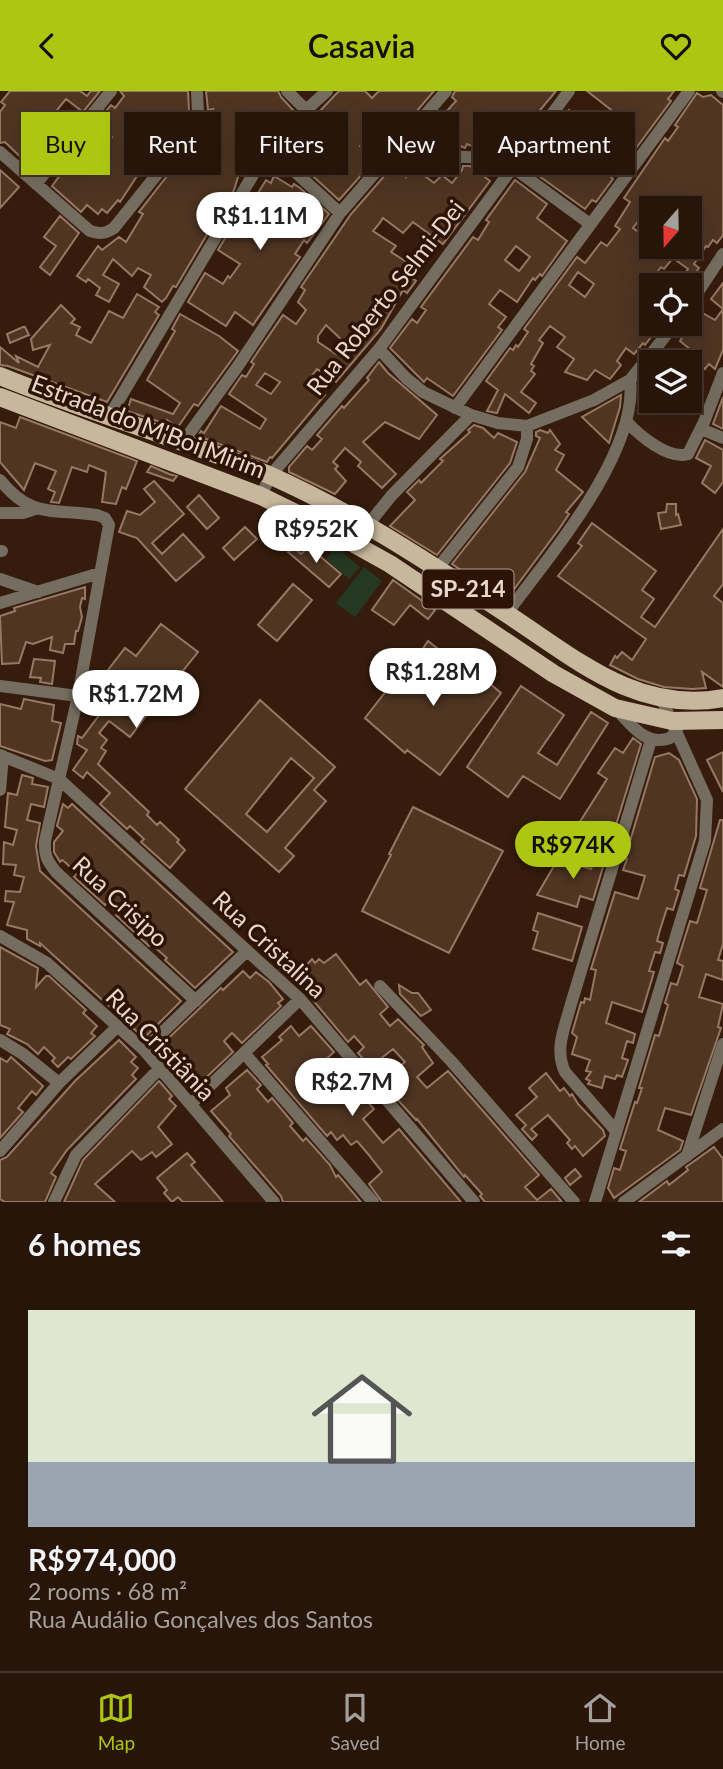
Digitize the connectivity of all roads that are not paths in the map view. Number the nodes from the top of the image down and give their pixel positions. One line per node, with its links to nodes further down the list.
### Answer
1 (111, 91): 17 (street)
2 (197, 91): 17 (street)
3 (288, 91): 8 (street)
4 (327, 91): 8 (street)
5 (446, 91): 9 (street)
6 (569, 91): 10 (street, Rua Roberto Selmi-Dei)
7 (689, 91): 19 (street)
8 (306, 110)
9 (428, 112)
10 (554, 112)
11 (0, 152): 17 (street)
12 (253, 175): 29 (street)
13 (299, 175): 18 (street)
14 (373, 175): 18 (street)
15 (507, 175): 23 (street, Rua Roberto Selmi-Dei)
16 (524, 175): 19 (street)
17 (36, 184)
18 (341, 213): 35 (street)
19 (590, 224): 28 (street)
20 (723, 254): 21 (street)
21 (702, 286)
22 (665, 336): 26 (street)
23 (379, 349): 28 (street); 36 (street, Rua Roberto Selmi-Dei)
24 (723, 373): 33 (street)
25 (0, 376): 29 (main road, Estrada do M'Boi Mirim / SP-214)
26 (630, 380): 31 (street); 32 (street)
27 (0, 397): 39 (main road, Estrada do M'Boi Mirim / SP-214)
28 (455, 408): 30 (street)
29 (110, 415): 35 (main road, Estrada do M'Boi Mirim / SP-214)
30 (471, 415): 32 (street); 43 (street)
31 (626, 421): 33 (street); 49 (street)
32 (527, 426): 44 (street)
33 (701, 429): 34 (street)
34 (723, 438)
35 (183, 442): 36 (main road, Estrada do M'Boi Mirim / SP-214)
36 (270, 476): 39 (street, Rua Roberto Selmi-Dei); 43 (main road, Estrada do M'Boi Mirim / SP-214)
37 (0, 480): 38 (street)
38 (9, 491): 40 (street); 41 (street)
39 (261, 496): 54 (main road, Estrada do M'Boi Mirim / SP-214)
40 (0, 507)
41 (36, 509): 42 (street); 45 (street)
42 (0, 513)
43 (367, 526): 44 (main road, Estrada do M'Boi Mirim / SP-214)
44 (437, 569): 49 (main road, Estrada do M'Boi Mirim / SP-214)
45 (100, 573): 47 (street); 51 (street)
46 (0, 579): 47 (street)
47 (38, 592): 48 (street)
48 (0, 603)
49 (506, 613): 52 (main road, Estrada do M'Boi Mirim / SP-214)
50 (0, 686): 51 (street)
51 (78, 696): 59 (street)
52 (661, 698): 53 (main road, Estrada do M'Boi Mirim / SP-214); 56 (street)
53 (723, 698)
54 (615, 708): 56 (main road, Estrada do M'Boi Mirim / SP-214); 57 (street)
55 (723, 720): 56 (main road, Estrada do M'Boi Mirim / SP-214)
56 (675, 726): 57 (street); 77 (street)
57 (651, 740): 62 (street)
58 (2, 755): 59 (street, Rua Cristalina); 60 (street)
59 (59, 779): 64 (street, Rua Cristalina); 67 (street, Rua Crisipo)
60 (0, 790)
61 (581, 836): 62 (street)
62 (618, 849): 77 (street)
63 (0, 936): 68 (street, Rua Cristiânia)
64 (247, 951): 66 (street, Rua Cristalina); 67 (street)
65 (380, 986): 84 (street)
66 (300, 999): 72 (street); 83 (street, Rua Cristalina)
67 (196, 1001): 71 (street)
68 (117, 1027): 71 (street, Rua Cristiânia); 74 (street)
69 (0, 1040): 74 (street)
70 (723, 1045): 79 (street)
71 (144, 1050): 73 (street, Rua Cristiânia)
72 (244, 1054): 75 (street); 82 (street)
73 (160, 1068): 75 (street, Rua Cristiânia); 80 (street)
74 (59, 1083): 78 (street)
75 (191, 1104): 81 (street, Rua Cristiânia)
76 (723, 1129): 79 (street)
77 (616, 1131): 85 (street)
78 (0, 1151)
79 (687, 1156): 86 (street)
80 (54, 1202)
81 (274, 1202)
82 (373, 1202)
83 (474, 1202)
84 (574, 1202)
85 (595, 1202)
86 (624, 1202)

